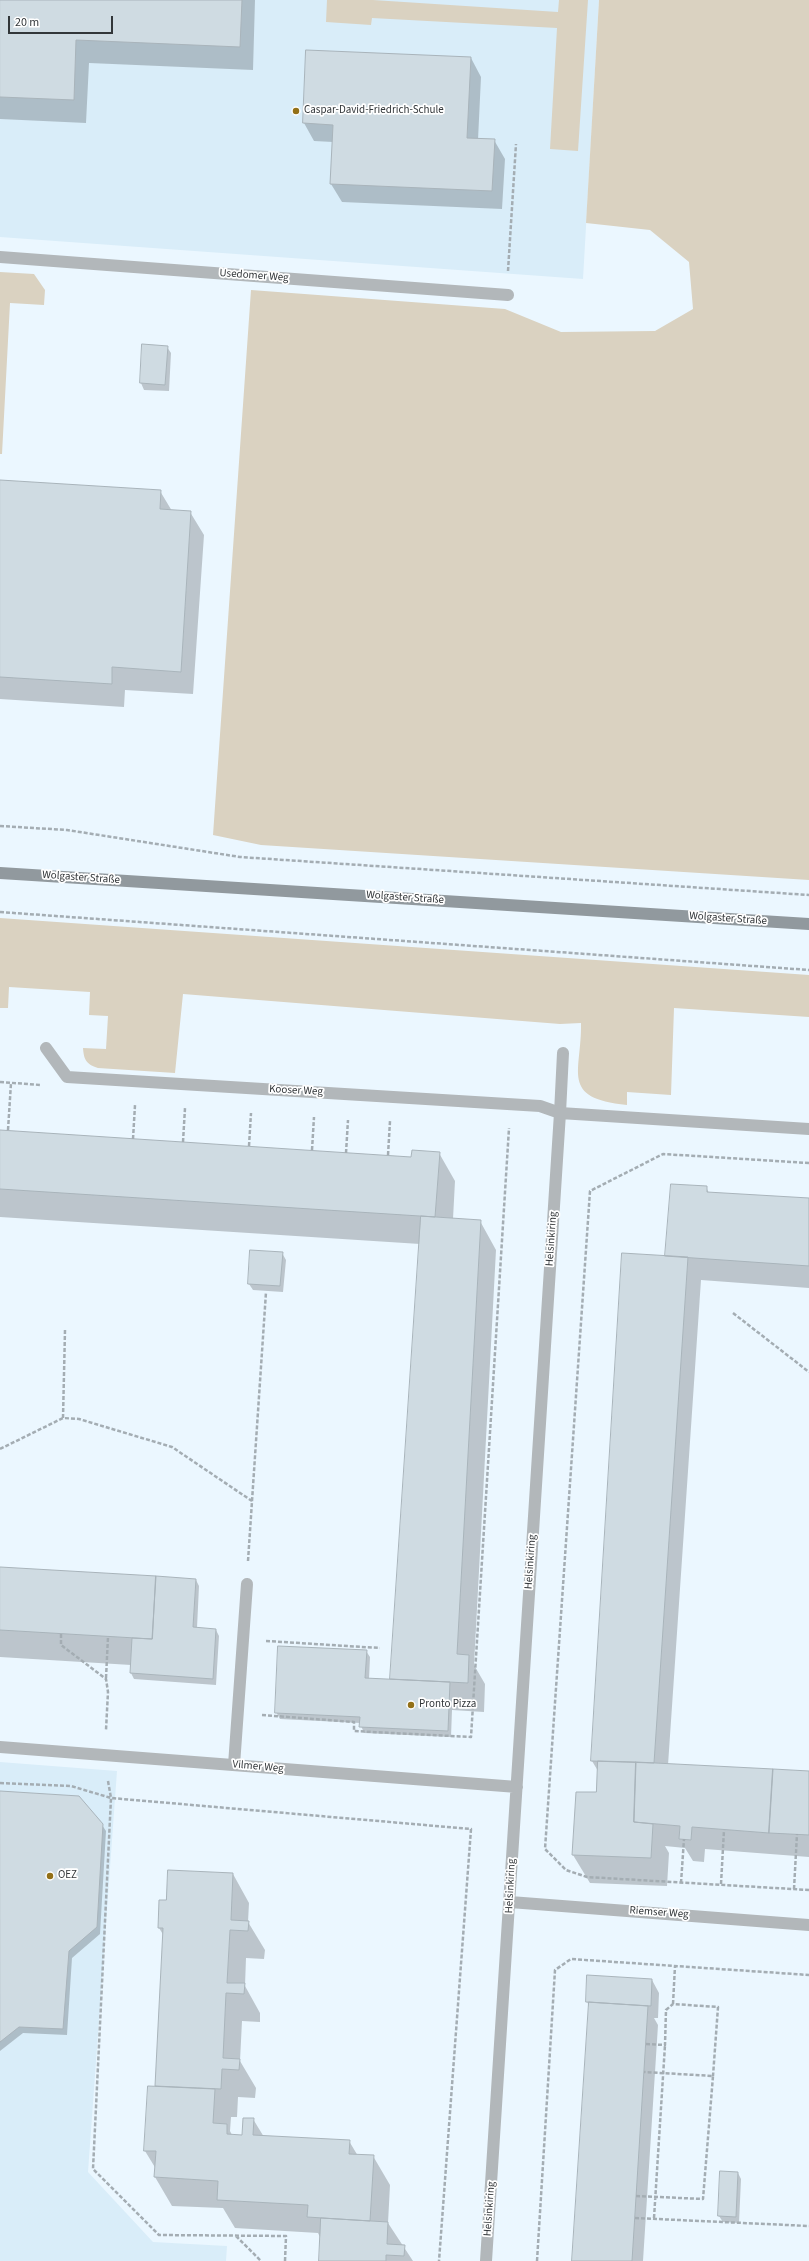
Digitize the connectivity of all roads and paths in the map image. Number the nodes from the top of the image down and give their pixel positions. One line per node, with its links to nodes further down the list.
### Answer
1 (516, 144): 3 (path)
2 (0, 257): 3 (street, Usedomer Weg)
3 (508, 295)
4 (0, 826): 6 (path)
5 (0, 873): 8 (main road, Wolgaster Straße)
6 (809, 895)
7 (0, 912): 9 (path)
8 (809, 924)
9 (809, 970)
10 (46, 1048): 19 (street, Kooser Weg)
11 (563, 1053): 19 (street, Helsinkiring)
12 (0, 1082): 13 (path)
13 (11, 1083): 14 (path); 24 (path)
14 (42, 1085)
15 (136, 1100): 25 (path)
16 (185, 1103): 26 (path)
17 (251, 1108): 27 (path)
18 (314, 1112): 28 (path)
19 (560, 1113): 23 (street); 50 (street, Helsinkiring)
20 (348, 1115): 29 (path)
21 (391, 1118): 30 (path)
22 (510, 1125): 45 (path)
23 (809, 1129)
24 (8, 1130)
25 (133, 1139)
26 (183, 1142)
27 (249, 1146)
28 (312, 1150)
29 (346, 1153)
30 (388, 1155)
31 (809, 1163): 55 (path)
32 (266, 1292): 38 (path)
33 (733, 1313): 35 (path)
34 (65, 1330): 36 (path)
35 (809, 1372)
36 (63, 1418): 37 (path); 38 (path)
37 (0, 1449)
38 (252, 1501): 39 (path)
39 (247, 1584): 42 (street)
40 (61, 1634): 44 (path)
41 (108, 1637): 44 (path)
42 (243, 1640): 43 (path); 45 (street)
43 (380, 1648)
44 (106, 1679): 47 (path)
45 (238, 1714): 48 (street)
46 (0, 1747): 47 (street, Vilmer Weg)
47 (104, 1755): 48 (street, Vilmer Weg); 51 (path)
48 (234, 1765): 50 (street, Vilmer Weg)
49 (0, 1783): 51 (path)
50 (517, 1787): 59 (street, Helsinkiring)
51 (111, 1798): 74 (path); 77 (path)
52 (724, 1830): 56 (path)
53 (797, 1834): 57 (path)
54 (684, 1839): 55 (path)
55 (681, 1882): 56 (path)
56 (721, 1884): 57 (path)
57 (794, 1889): 58 (path)
58 (809, 1890)
59 (510, 1902): 60 (street, Riemser Weg); 78 (street, Helsinkiring)
60 (809, 1924)
61 (675, 1966): 62 (path); 63 (path); 79 (path)
62 (809, 1975)
63 (673, 2004): 65 (path); 68 (path)
64 (646, 2044): 65 (path)
65 (665, 2045): 67 (path)
66 (644, 2072): 67 (path)
67 (663, 2073): 68 (path); 70 (path)
68 (713, 2076): 70 (path)
69 (636, 2196): 70 (path)
70 (656, 2197): 72 (path)
71 (635, 2218): 72 (path)
72 (654, 2218): 73 (path)
73 (809, 2226)
74 (235, 2235): 75 (path); 76 (path)
75 (261, 2261)
76 (285, 2261)
77 (438, 2261)
78 (486, 2261)
79 (537, 2261)

